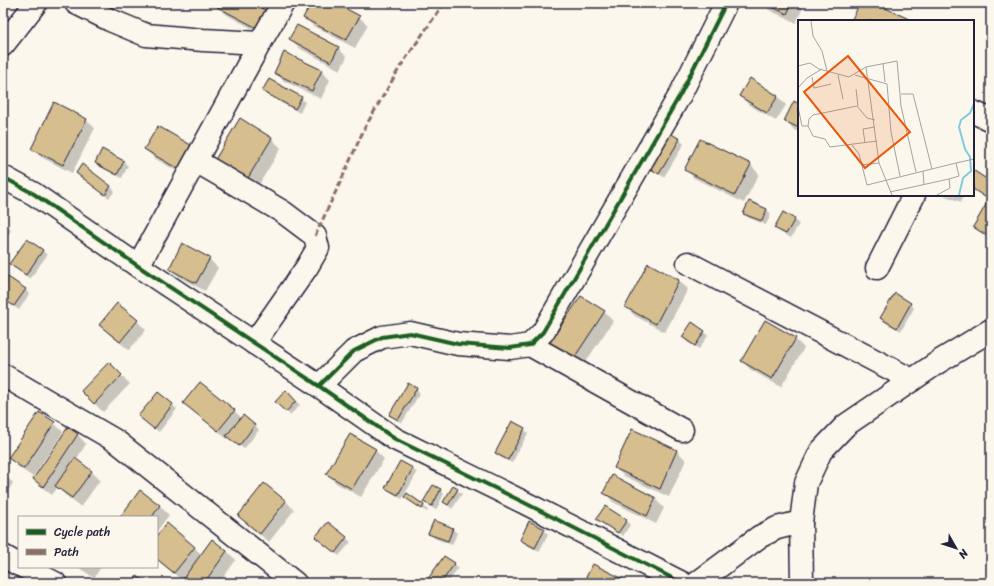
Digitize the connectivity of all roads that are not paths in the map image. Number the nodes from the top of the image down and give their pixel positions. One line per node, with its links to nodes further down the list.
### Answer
1 (36, 3): 6 (street)
2 (76, 3): 5 (street)
3 (283, 3): 5 (street)
4 (726, 3): 17 (street)
5 (260, 42): 9 (street)
6 (3, 45)
7 (974, 112): 8 (street)
8 (991, 120)
9 (196, 161): 13 (street); 16 (street)
10 (3, 177): 13 (street)
11 (913, 196): 14 (street)
12 (688, 263): 19 (street)
13 (138, 266): 16 (street)
14 (877, 268)
15 (991, 330): 19 (street)
16 (254, 343): 20 (street)
17 (530, 344): 20 (street); 21 (street)
18 (3, 375): 27 (street)
19 (912, 380): 22 (street)
20 (319, 386): 28 (street)
21 (682, 430)
22 (801, 522): 29 (street); 30 (street)
23 (3, 556): 24 (street)
24 (18, 564)
25 (26, 568): 26 (street)
26 (55, 583)
27 (295, 583)
28 (682, 583)
29 (697, 583)
30 (802, 583)

